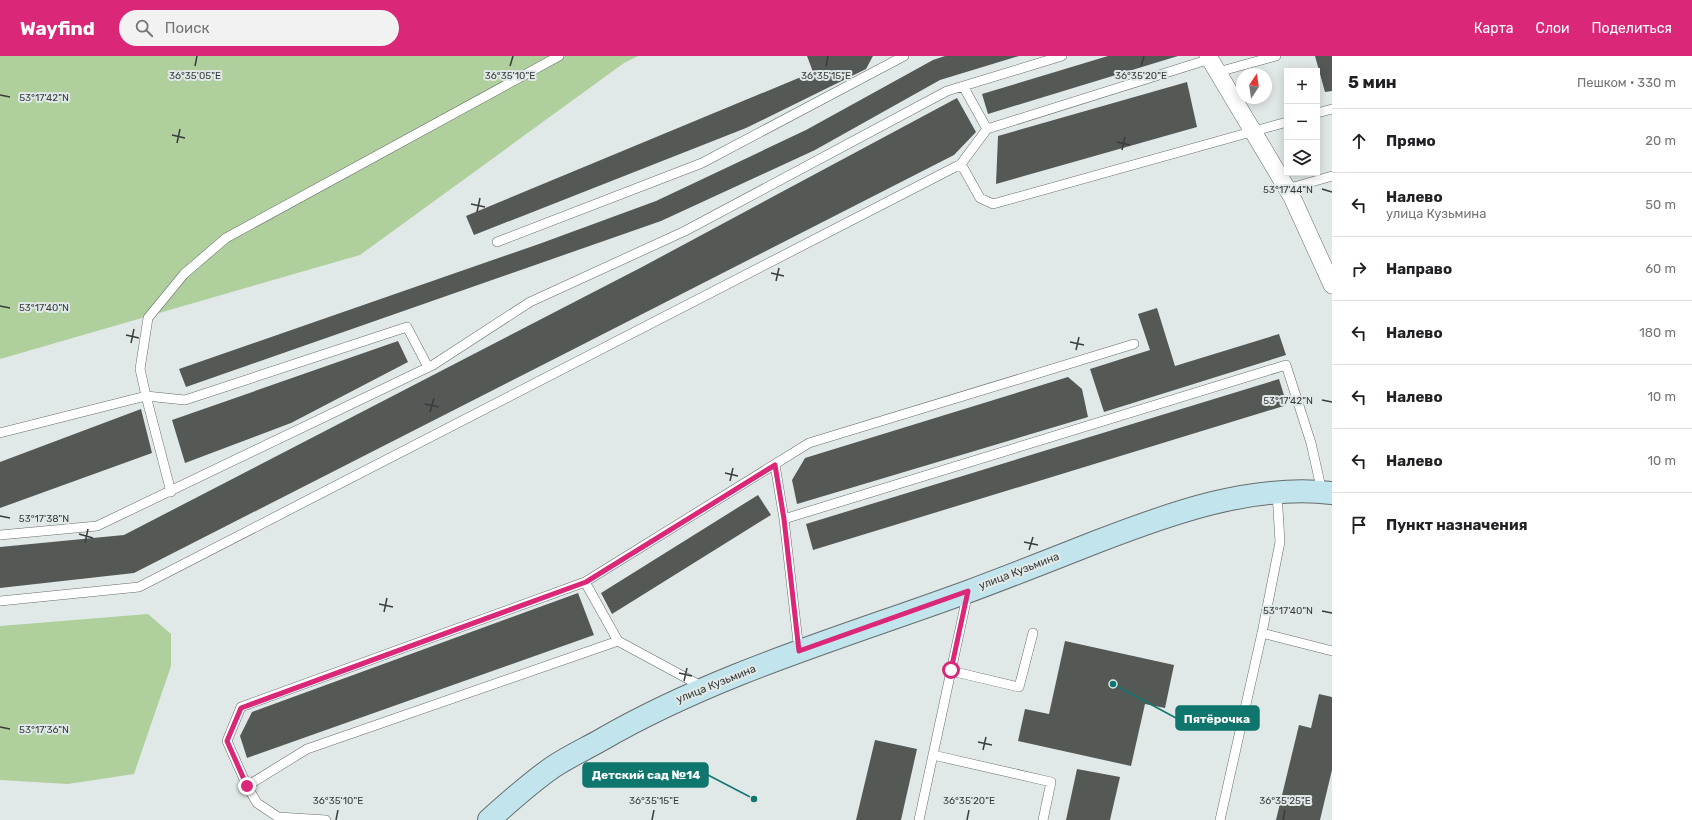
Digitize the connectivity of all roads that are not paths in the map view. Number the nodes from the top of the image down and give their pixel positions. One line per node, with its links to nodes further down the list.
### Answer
1 (559, 56): 19 (lane)
2 (904, 56): 15 (lane)
3 (1062, 56): 6 (lane)
4 (1276, 56): 5 (lane)
5 (1212, 62): 10 (lane); 11 (street)
6 (963, 86): 10 (lane); 18 (lane)
7 (1332, 109): 8 (lane)
8 (1320, 113)
9 (1284, 123): 11 (lane)
10 (987, 129): 12 (lane)
11 (1253, 131): 12 (lane); 14 (street)
12 (961, 164): 29 (lane)
13 (1332, 176): 14 (lane)
14 (1287, 189): 16 (street)
15 (497, 242)
16 (1332, 285)
17 (1134, 344): 21 (lane)
18 (428, 367): 19 (lane); 23 (lane)
19 (146, 396): 20 (lane); 23 (lane)
20 (0, 433)
21 (775, 465): 25 (lane); 27 (lane)
22 (1277, 491): 24 (main road, улица Кузьмина); 28 (main road, улица Кузьмина); 31 (lane)
23 (171, 492): 26 (lane)
24 (1327, 492): 25 (lane)
25 (784, 519): 33 (lane)
26 (0, 535)
27 (586, 582): 32 (lane); 38 (lane)
28 (968, 591): 33 (main road, улица Кузьмина); 35 (lane)
29 (0, 601)
30 (1033, 633): 35 (lane)
31 (1262, 634): 34 (lane); 43 (lane)
32 (618, 641): 36 (lane); 38 (lane)
33 (799, 651): 36 (main road, улица Кузьмина)
34 (1332, 651)
35 (951, 670): 37 (lane)
36 (705, 688): 40 (main road, улица Кузьмина)
37 (933, 755): 41 (lane); 42 (lane)
38 (247, 786): 39 (lane)
39 (326, 820)
40 (489, 820)
41 (918, 820)
42 (1043, 820)
43 (1220, 820)

